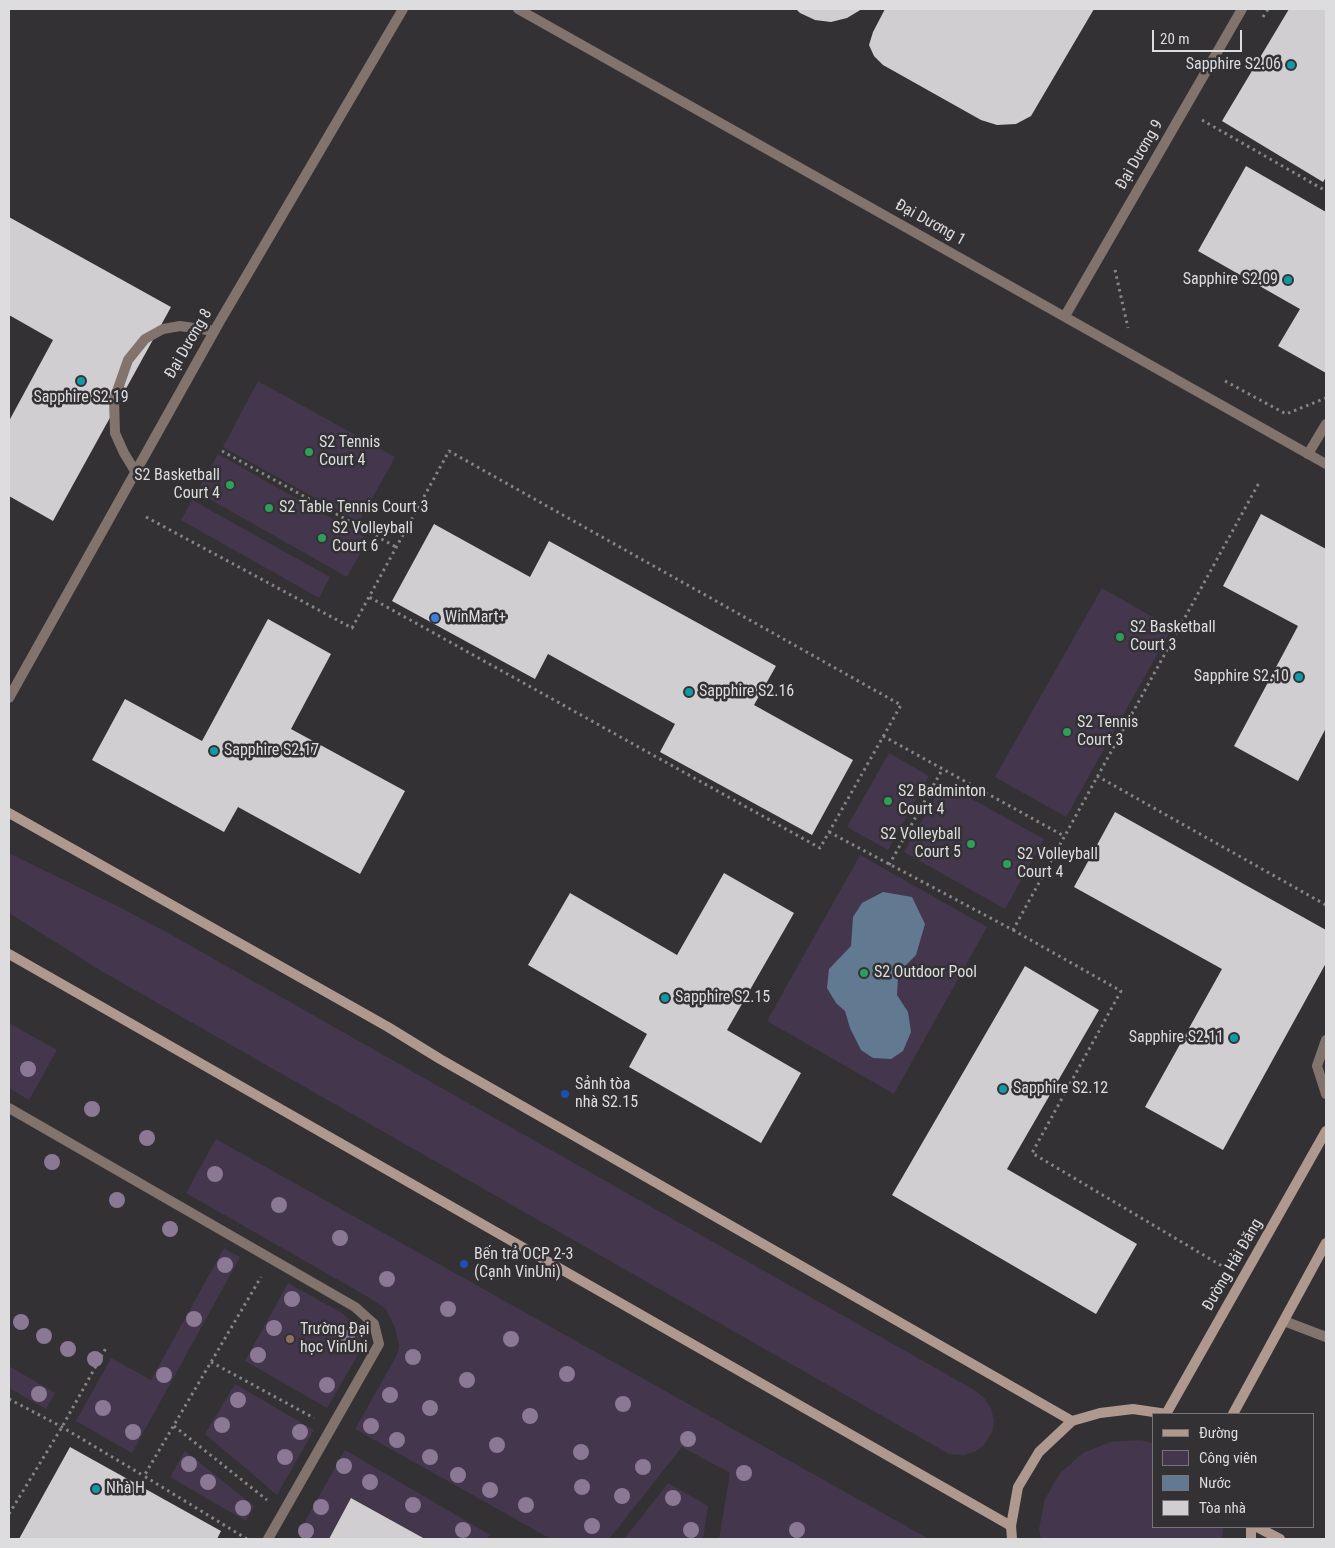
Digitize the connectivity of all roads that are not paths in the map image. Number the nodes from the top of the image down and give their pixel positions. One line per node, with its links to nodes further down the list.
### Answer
1 (403, 9): 5 (street, Đại Dương 8)
2 (518, 9): 4 (street, Đại Dương 1)
3 (1242, 9): 4 (street, Đại Dương 9)
4 (1065, 316): 7 (street, Đại Dương 1)
5 (214, 331): 9 (street, Đại Dương 8); 9 (street)
6 (1326, 424): 7 (street)
7 (1308, 454): 8 (street, Đại Dương 1)
8 (1326, 464)
9 (135, 471): 10 (street, Đại Dương 8)
10 (9, 698)
11 (9, 814): 23 (main road)
12 (9, 954): 24 (main road)
13 (1326, 1040): 14 (street)
14 (1326, 1094)
15 (9, 1108): 26 (street)
16 (1326, 1131): 21 (main road, Đường Hải Đăng)
17 (1326, 1243): 18 (main road)
18 (1284, 1321): 19 (street); 22 (main road)
19 (1326, 1337)
20 (1159, 1413): 23 (main road)
21 (1167, 1413)
22 (1234, 1413)
23 (1072, 1421): 24 (main road)
24 (1011, 1526): 27 (main road)
25 (1259, 1528): 28 (main road)
26 (268, 1539)
27 (1012, 1539)
28 (1280, 1539)

